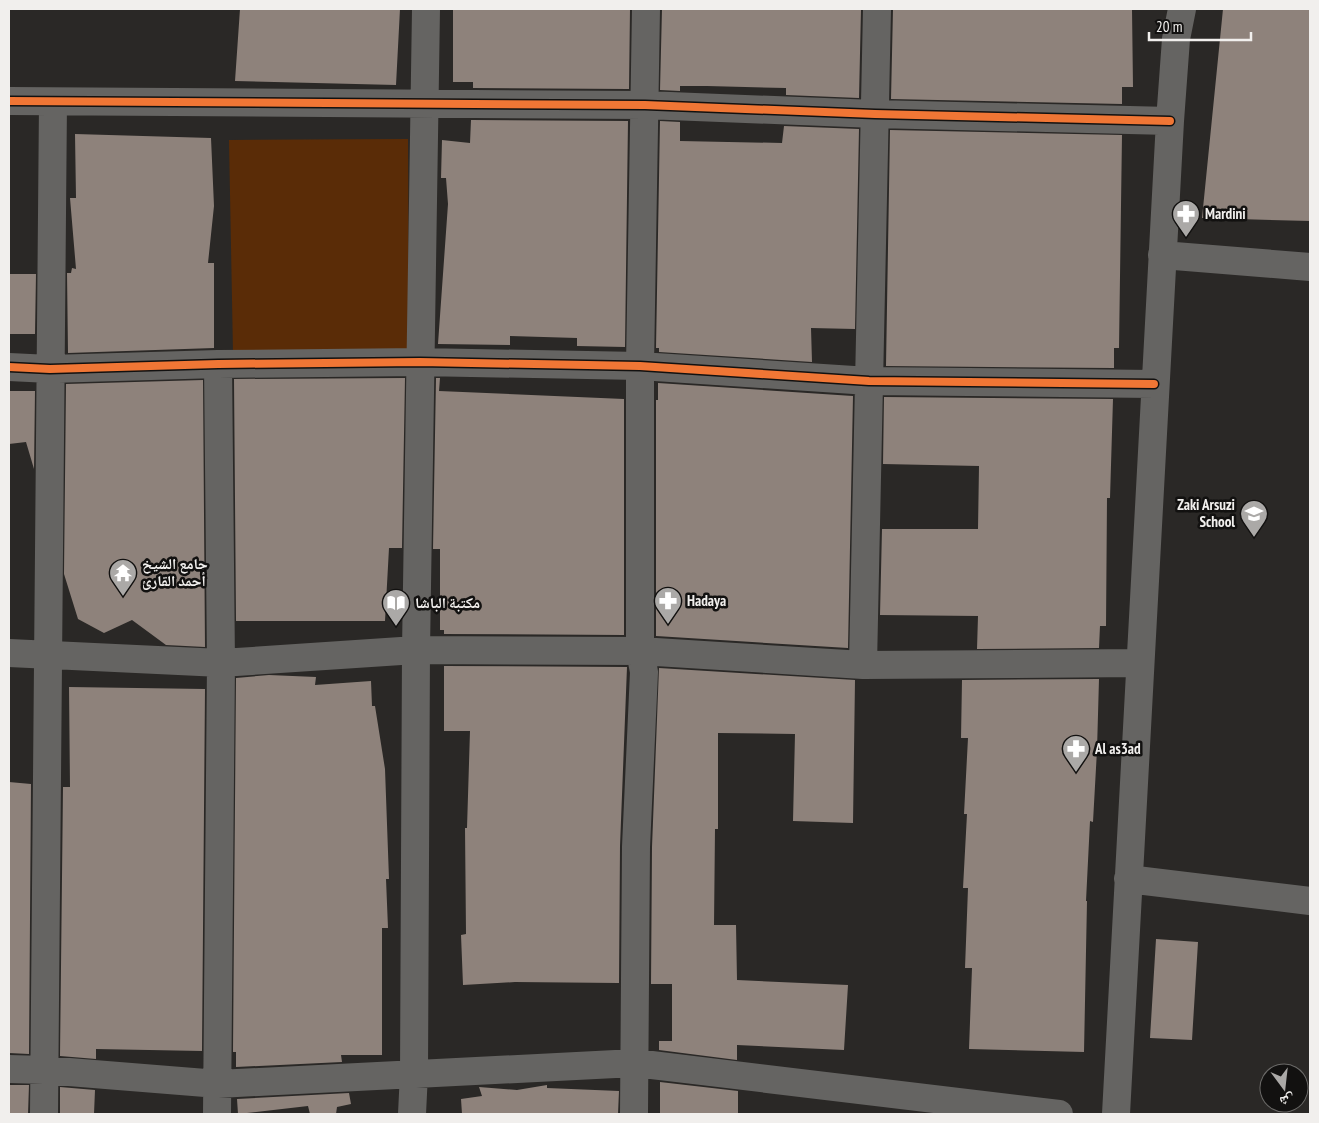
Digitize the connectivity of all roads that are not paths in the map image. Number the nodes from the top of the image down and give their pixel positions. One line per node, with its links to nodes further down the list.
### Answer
1 (426, 9): 7 (street)
2 (646, 9): 8 (street)
3 (876, 9): 9 (street)
4 (1182, 9): 10 (street)
5 (9, 101): 6 (street)
6 (53, 102): 7 (street); 17 (street)
7 (425, 105): 8 (street); 13 (street)
8 (645, 105): 9 (street); 15 (street)
9 (874, 114): 10 (street); 18 (street)
10 (1170, 120): 11 (street)
11 (1162, 255): 12 (street); 19 (street)
12 (1310, 267)
13 (420, 362): 14 (street); 15 (street); 20 (street)
14 (218, 364): 17 (street); 24 (street)
15 (640, 366): 18 (street); 21 (street)
16 (9, 367): 17 (street)
17 (50, 369): 23 (street)
18 (868, 381): 19 (street); 26 (street)
19 (1154, 384): 25 (street)
20 (416, 650): 21 (street); 24 (street); 32 (street)
21 (640, 651): 26 (street); 29 (street)
22 (9, 653): 23 (street)
23 (47, 654): 24 (street); 31 (street)
24 (221, 663): 33 (street)
25 (1139, 664): 26 (street); 27 (street)
26 (863, 665)
27 (1128, 879): 28 (street); 39 (street)
28 (1310, 901)
29 (635, 1063): 32 (street); 37 (street); 38 (street)
30 (9, 1069): 31 (street)
31 (44, 1070): 33 (street); 34 (street)
32 (414, 1073): 33 (street); 36 (street)
33 (218, 1084): 35 (street)
34 (44, 1114)
35 (217, 1114)
36 (412, 1114)
37 (634, 1114)
38 (1059, 1114)
39 (1116, 1114)

